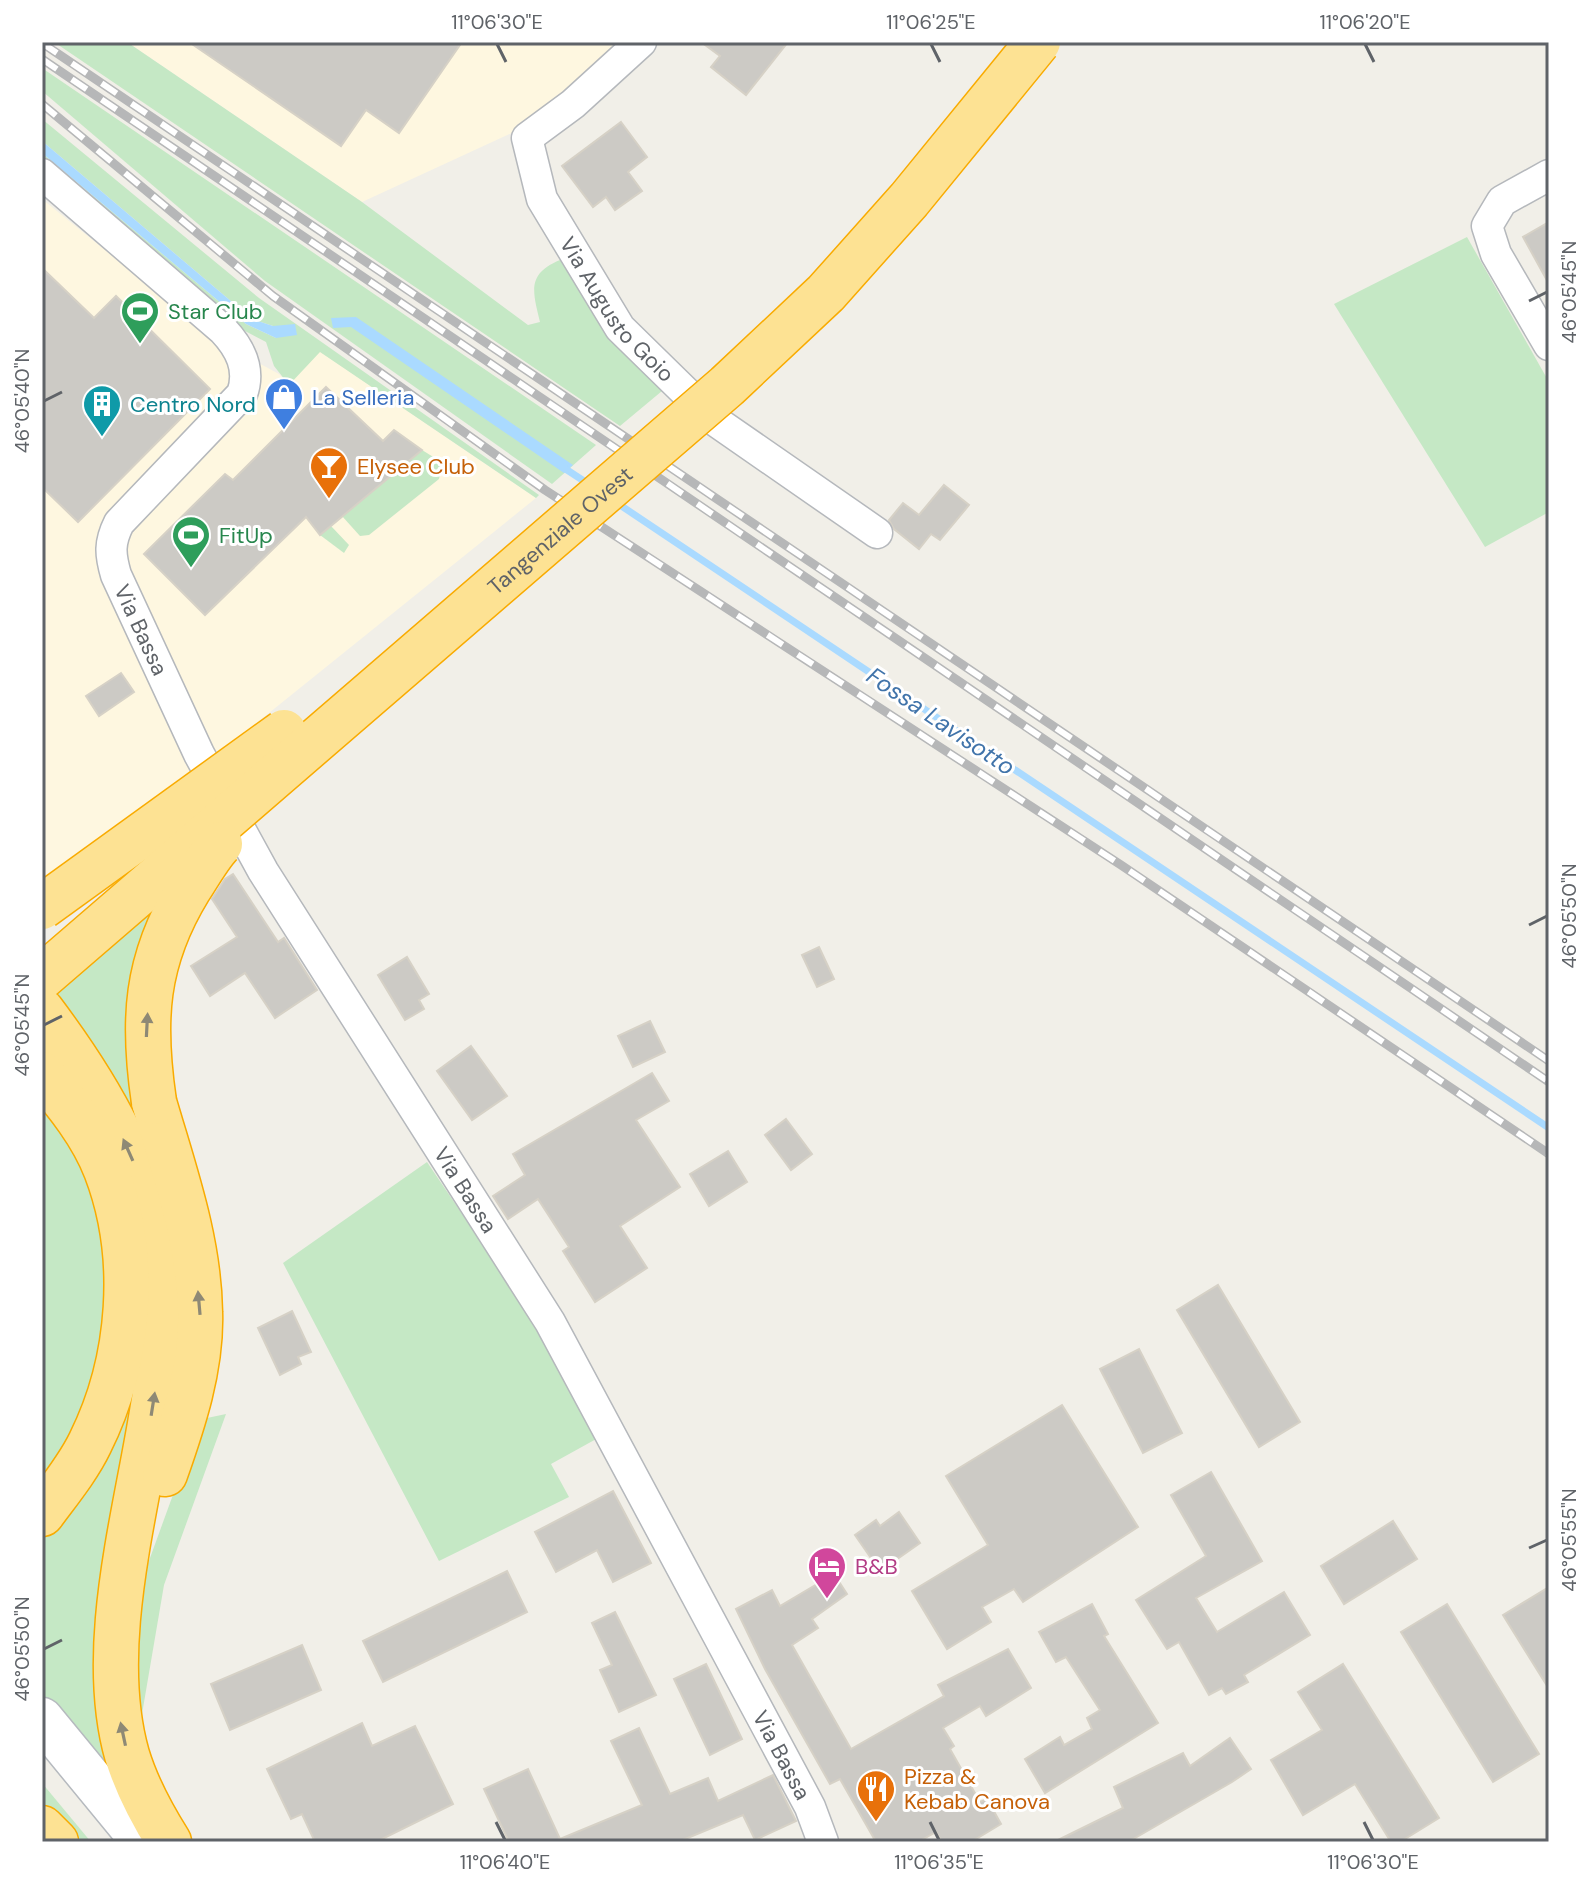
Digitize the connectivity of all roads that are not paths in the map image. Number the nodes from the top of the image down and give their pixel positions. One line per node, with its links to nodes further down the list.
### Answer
1 (641, 42): 7 (street, Via Augusto Goio)
2 (1006, 42): 8 (highway, Tangenziale Ovest)
3 (1038, 42): 8 (highway, Tangenziale Ovest, bridge)
4 (42, 174): 23 (street, Via Bassa)
5 (1549, 175): 6 (street)
6 (1549, 345)
7 (877, 533)
8 (300, 736): 9 (highway, bridge); 10 (highway, Tangenziale Ovest, bridge); 11 (highway, Tangenziale Ovest, bridge); 15 (highway, one-way to 8, bridge)
9 (42, 907)
10 (42, 941)
11 (42, 977)
12 (42, 1012): 15 (highway, one-way to 12)
13 (42, 1074): 14 (highway)
14 (42, 1514)
15 (125, 1564): 22 (highway, one-way to 15)
16 (42, 1719): 21 (main road)
17 (42, 1762): 20 (main road)
18 (42, 1828): 19 (highway)
19 (56, 1842)
20 (107, 1842)
21 (143, 1842)
22 (169, 1842)
23 (823, 1842)

